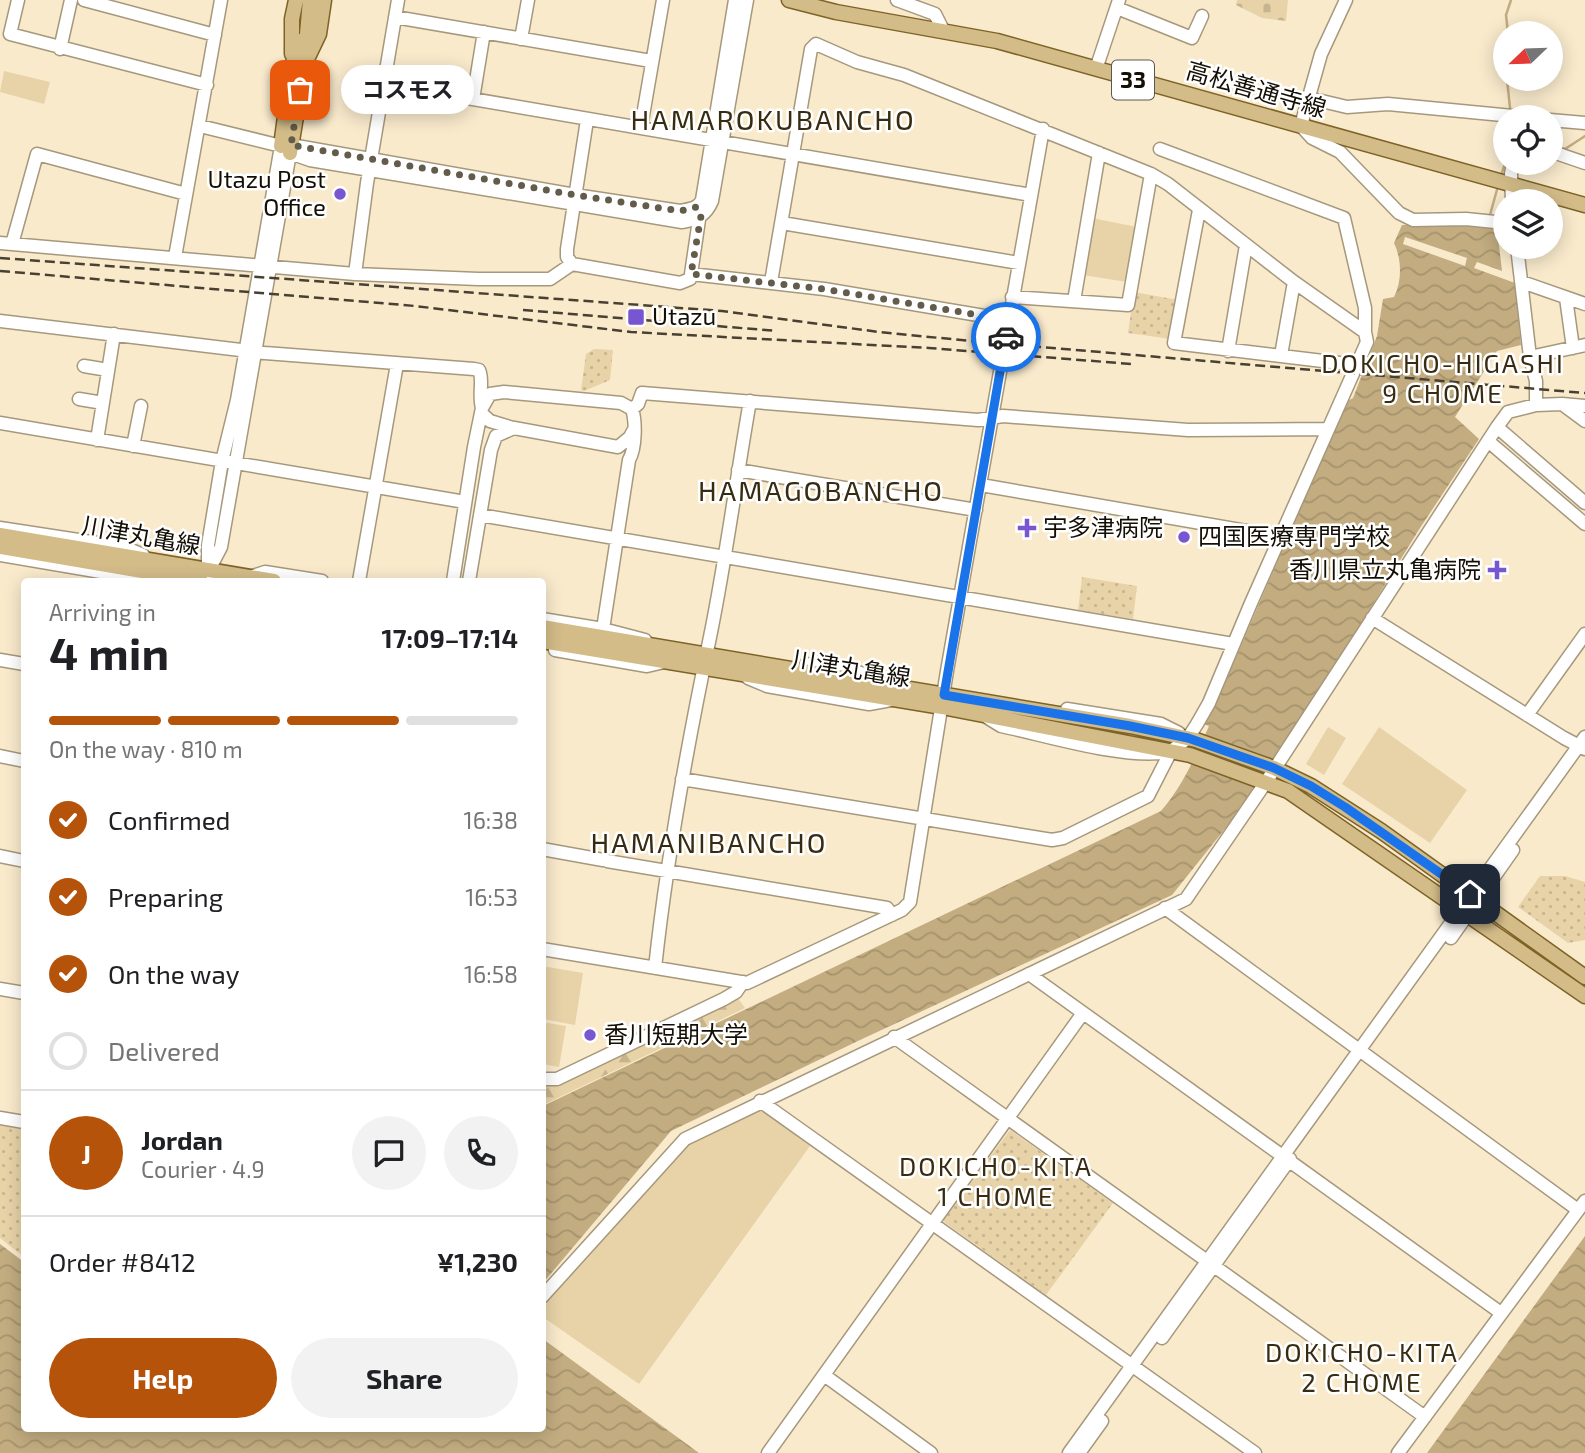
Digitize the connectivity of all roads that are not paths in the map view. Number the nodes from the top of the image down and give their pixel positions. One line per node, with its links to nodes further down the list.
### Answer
1 (18, 0): 23 (street)
2 (71, 0): 23 (street)
3 (84, 0): 21 (street)
4 (221, 0): 21 (street)
5 (296, 0): 25 (main road)
6 (310, 0): 25 (main road)
7 (324, 0): 25 (main road)
8 (398, 0): 18 (street)
9 (528, 0): 22 (street)
10 (663, 0): 24 (street)
11 (735, 0): 39 (street)
12 (747, 0): 39 (street)
13 (789, 0): 19 (main road, 高松善通寺線 / 33)
14 (897, 0): 19 (street)
15 (1346, 0): 29 (street)
16 (1118, 4): 17 (street); 26 (street)
17 (1202, 16)
18 (395, 17): 20 (street); 27 (street)
19 (943, 30): 26 (main road, 高松善通寺線 / 33)
20 (484, 32): 22 (street); 30 (street)
21 (215, 35): 28 (street)
22 (521, 39): 24 (street)
23 (60, 49): 28 (street)
24 (652, 61): 36 (street)
25 (298, 67): 40 (main road)
26 (1096, 69): 37 (main road, 高松善通寺線 / 33)
27 (385, 84): 30 (street); 46 (street)
28 (207, 85): 35 (street)
29 (1309, 98): 31 (street); 37 (street)
30 (473, 99): 32 (street)
31 (1493, 114)
32 (587, 120): 36 (street); 53 (street)
33 (1563, 121): 34 (street)
34 (1585, 123)
35 (201, 126): 40 (street); 51 (street)
36 (641, 127): 39 (street)
37 (1302, 127): 49 (main road, 高松善通寺線 / 33); 57 (street)
38 (1043, 130): 42 (street); 43 (street); 52 (street)
39 (717, 141): 42 (street); 56 (street)
40 (287, 148): 46 (street); 65 (street)
41 (1160, 149): 77 (street)
42 (793, 153): 52 (street); 58 (street)
43 (1099, 153): 47 (street); 73 (street)
44 (1563, 155): 45 (street)
45 (1585, 163)
46 (371, 164): 53 (street); 66 (street)
47 (1151, 174): 55 (street); 73 (street)
48 (1511, 175): 49 (street)
49 (1511, 185): 50 (street); 54 (main road, 高松善通寺線 / 33)
50 (1511, 189)
51 (186, 194): 59 (street); 61 (street)
52 (1031, 195): 63 (street)
53 (575, 200): 56 (street); 64 (street)
54 (1585, 205)
55 (1199, 210): 60 (street); 81 (street)
56 (699, 211): 67 (street)
57 (1493, 222)
58 (782, 223): 63 (street); 68 (street)
59 (6, 244): 61 (street)
60 (1246, 245): 69 (street); 81 (street)
61 (175, 257): 65 (street)
62 (1519, 259): 70 (street)
63 (1019, 263): 71 (street)
64 (572, 264): 66 (street); 67 (street)
65 (265, 267): 66 (street); 80 (street)
66 (355, 274)
67 (691, 274): 68 (street)
68 (772, 282): 75 (street)
69 (1294, 282): 77 (street); 82 (street)
70 (1522, 282): 72 (street); 83 (street)
71 (1012, 297): 73 (street); 75 (street)
72 (1566, 298): 74 (street); 79 (street)
73 (1074, 301)
74 (1585, 304)
75 (1008, 320): 97 (street)
76 (0, 321): 78 (street)
77 (1365, 332): 85 (street)
78 (114, 334): 80 (street); 87 (street)
79 (1579, 346): 83 (street)
80 (250, 351): 84 (street); 109 (street)
81 (1228, 351): 82 (street)
82 (1280, 355): 85 (street)
83 (1530, 357): 92 (street)
84 (397, 364): 96 (street); 112 (street)
85 (1356, 365): 102 (street)
86 (84, 366): 87 (street)
87 (108, 370): 90 (street)
88 (79, 399): 90 (street)
89 (750, 401): 95 (street); 97 (street); 110 (street)
90 (103, 403): 104 (street)
91 (1562, 404): 92 (street); 94 (street); 98 (street)
92 (1536, 405): 100 (street)
93 (141, 406): 106 (street)
94 (1585, 406)
95 (632, 409): 96 (street); 103 (street)
96 (482, 411): 101 (street); 114 (street)
97 (993, 417): 102 (street); 111 (street)
98 (1585, 421)
99 (0, 423): 104 (street)
100 (1497, 427): 105 (street); 113 (street)
101 (514, 428): 107 (street); 118 (street)
102 (1327, 429): 122 (street)
103 (633, 431): 107 (street); 108 (street)
104 (97, 440): 106 (street)
105 (1488, 441): 116 (street); 139 (street)
106 (133, 446): 109 (street)
107 (618, 447): 108 (street)
108 (629, 460): 123 (street)
109 (229, 462): 112 (street); 129 (street)
110 (738, 470): 117 (street); 126 (street)
111 (981, 485): 117 (street); 122 (street)
112 (377, 487): 114 (street); 135 (street)
113 (1574, 494): 115 (street); 116 (street)
114 (465, 502): 136 (street)
115 (1585, 503)
116 (1565, 507): 119 (street)
117 (976, 510): 138 (street)
118 (480, 515): 123 (street); 137 (street)
119 (1585, 524)
120 (0, 528): 127 (street)
121 (0, 535): 127 (main road, 川津丸亀線)
122 (1281, 537): 145 (street)
123 (618, 539): 126 (street); 142 (street)
124 (0, 547): 128 (main road, 川津丸亀線)
125 (0, 555): 131 (street)
126 (723, 558): 138 (street); 150 (street)
127 (158, 561): 129 (main road, 川津丸亀線)
128 (168, 575): 129 (main road, 川津丸亀線); 132 (street)
129 (206, 577): 130 (main road, 川津丸亀線)
130 (250, 577): 133 (main road, 川津丸亀線); 134 (street)
131 (136, 578)
132 (156, 578)
133 (256, 578)
134 (303, 578)
135 (360, 578)
136 (453, 578)
137 (470, 578)
138 (962, 597): 145 (street); 153 (street)
139 (1372, 618): 155 (street); 161 (street)
140 (546, 620): 142 (street)
141 (546, 628): 146 (main road, 川津丸亀線)
142 (603, 629): 146 (street)
143 (1585, 634): 155 (street)
144 (546, 642): 149 (main road, 川津丸亀線)
145 (1233, 644): 156 (street)
146 (658, 647): 150 (main road, 川津丸亀線)
147 (546, 649): 149 (street)
148 (0, 660): 151 (street)
149 (664, 662): 150 (main road, 川津丸亀線)
150 (704, 662): 152 (main road, 川津丸亀線); 152 (main road, 川津丸亀線); 162 (street)
151 (21, 664)
152 (895, 693): 153 (main road, 川津丸亀線)
153 (943, 701): 154 (main road, 川津丸亀線); 163 (street)
154 (984, 709): 156 (main road, 川津丸亀線); 158 (main road, 川津丸亀線)
155 (1527, 715): 157 (street)
156 (1192, 739): 158 (street); 161 (main road, 川津丸亀線)
157 (1583, 745): 168 (street)
158 (1171, 751): 161 (main road, 川津丸亀線); 163 (street)
159 (0, 756): 160 (street)
160 (21, 760)
161 (1268, 775): 168 (main road, 川津丸亀線); 169 (street); 170 (main road, 川津丸亀線)
162 (682, 779): 163 (street); 167 (street)
163 (923, 818): 171 (street)
164 (546, 850): 167 (street)
165 (0, 856): 166 (street)
166 (21, 860)
167 (667, 871): 171 (street); 173 (street)
168 (1474, 897): 170 (street); 175 (main road, 川津丸亀線)
169 (1165, 908): 174 (street); 182 (street)
170 (1464, 912): 179 (main road, 川津丸亀線); 182 (street)
171 (892, 915): 176 (street)
172 (546, 950): 173 (street)
173 (655, 968): 176 (street)
174 (1029, 974): 180 (street); 181 (street)
175 (1585, 977)
176 (743, 982): 183 (street)
177 (0, 989): 178 (street)
178 (21, 992)
179 (1585, 996)
180 (1083, 1013): 186 (street); 188 (street)
181 (894, 1037): 184 (street); 186 (street)
182 (1362, 1053): 188 (street); 189 (street)
183 (546, 1079)
184 (760, 1101): 190 (street); 192 (street)
185 (0, 1118): 187 (street)
186 (1009, 1118): 190 (street); 191 (street)
187 (21, 1122)
188 (1286, 1157): 191 (street); 193 (street)
189 (1581, 1205): 193 (street)
190 (932, 1224): 194 (street); 195 (street)
191 (1211, 1264): 194 (street); 196 (street)
192 (546, 1293)
193 (1501, 1313): 196 (street)
194 (1135, 1368): 199 (street); 200 (street); 201 (street)
195 (824, 1375): 197 (street); 198 (street)
196 (1425, 1417): 202 (street)
197 (768, 1453)
198 (931, 1453)
199 (1069, 1453)
200 (1079, 1453)
201 (1255, 1453)
202 (1398, 1453)

